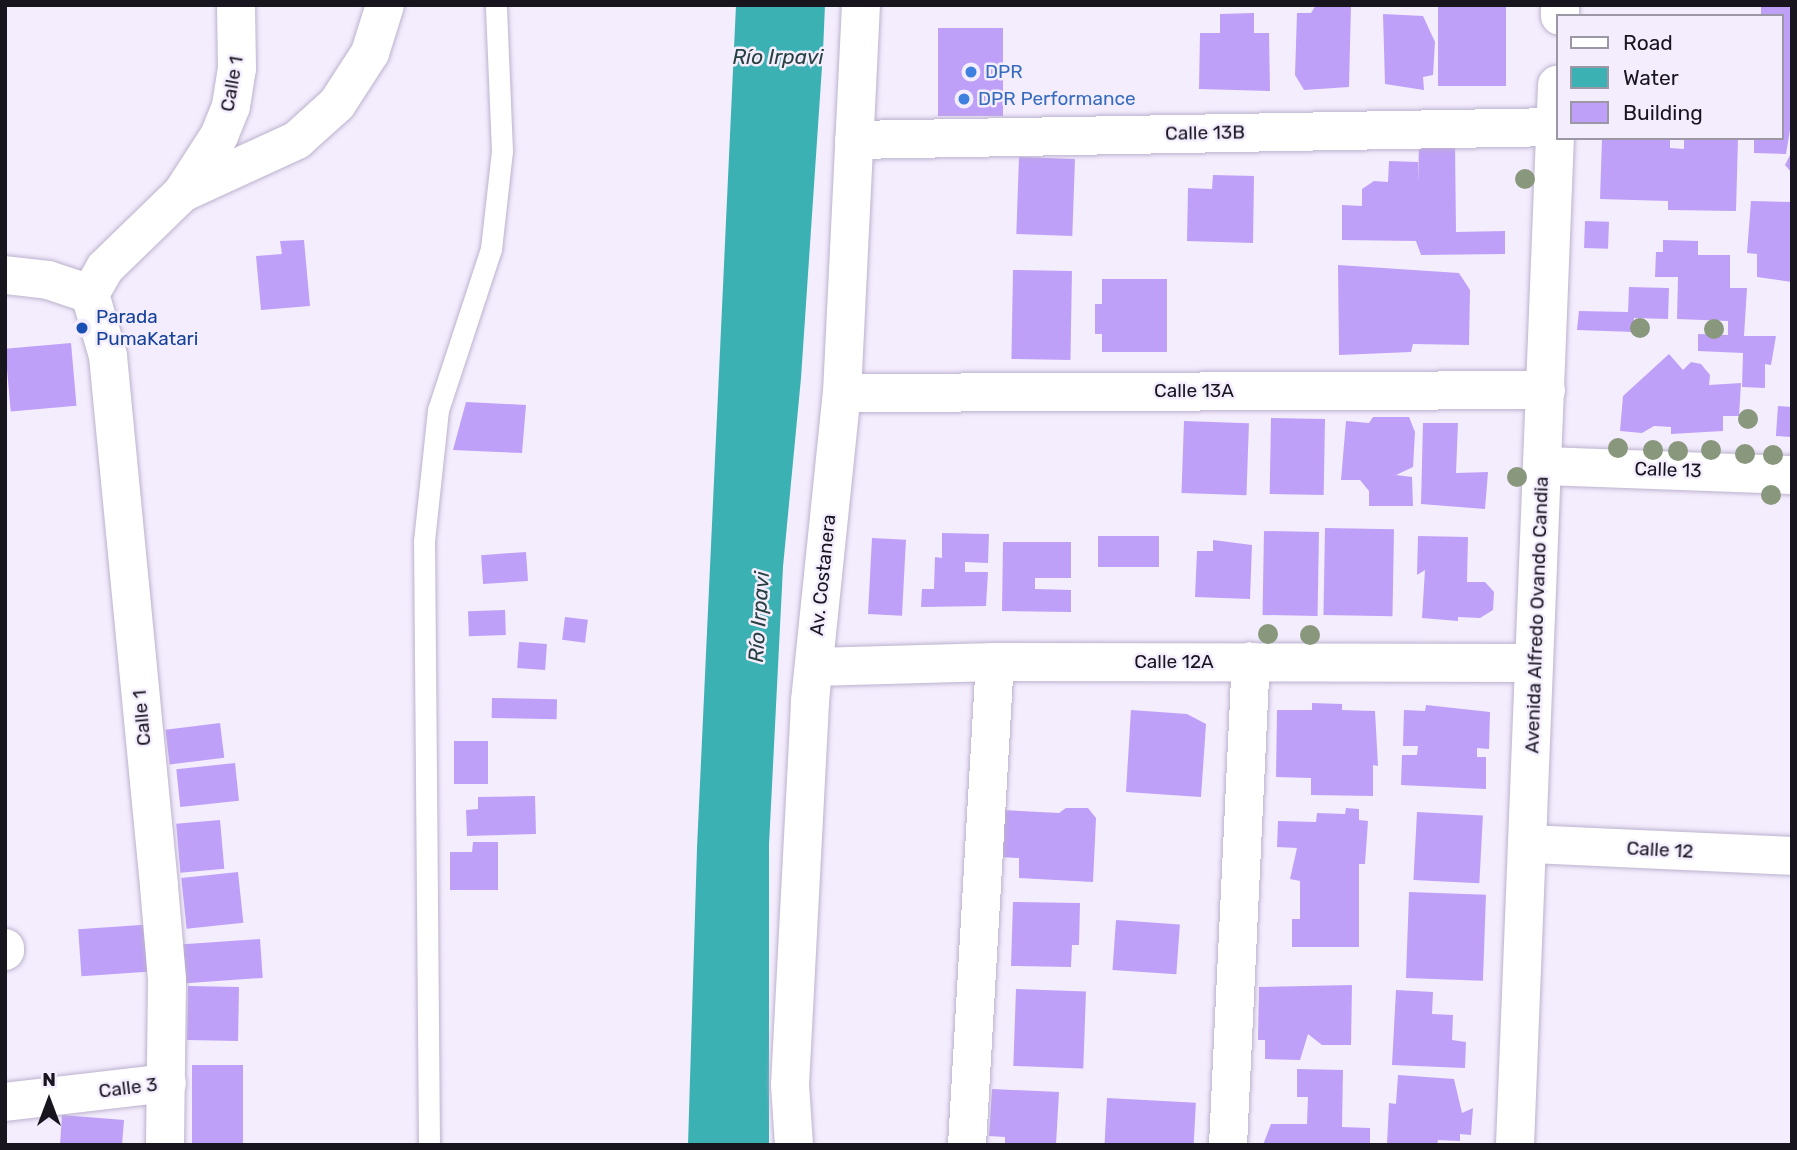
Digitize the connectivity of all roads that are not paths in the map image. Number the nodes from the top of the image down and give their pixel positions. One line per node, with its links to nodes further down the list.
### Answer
1 (236, 5): 7 (street, Calle 1)
2 (385, 5): 7 (street)
3 (496, 5): 23 (lane)
4 (861, 5): 6 (street, Av. Costanera)
5 (1556, 127): 6 (street, Calle 13B); 10 (street, Avenida Alfredo Ovando Candia)
6 (854, 140): 11 (street, Av. Costanera)
7 (182, 193): 9 (street)
8 (5, 275): 9 (street)
9 (90, 295): 20 (street, Calle 1)
10 (1546, 390): 11 (street, Calle 13A); 12 (street, Avenida Alfredo Ovando Candia)
11 (842, 393): 17 (street, Av. Costanera)
12 (1543, 466): 13 (street, Calle 13); 16 (street, Avenida Alfredo Ovando Candia)
13 (1792, 475)
14 (995, 662): 15 (street, Calle 12A); 17 (street, Calle 12A); 25 (street)
15 (1251, 662): 16 (street, Calle 12A); 26 (street)
16 (1535, 663): 18 (street, Avenida Alfredo Ovando Candia)
17 (814, 667): 24 (street, Av. Costanera)
18 (1529, 844): 19 (street, Calle 12); 27 (street, Avenida Alfredo Ovando Candia)
19 (1792, 856)
20 (167, 1083): 21 (street, Calle 3); 22 (street, Calle 1)
21 (5, 1102)
22 (165, 1145)
23 (429, 1145)
24 (794, 1145)
25 (967, 1145)
26 (1228, 1145)
27 (1515, 1145)

